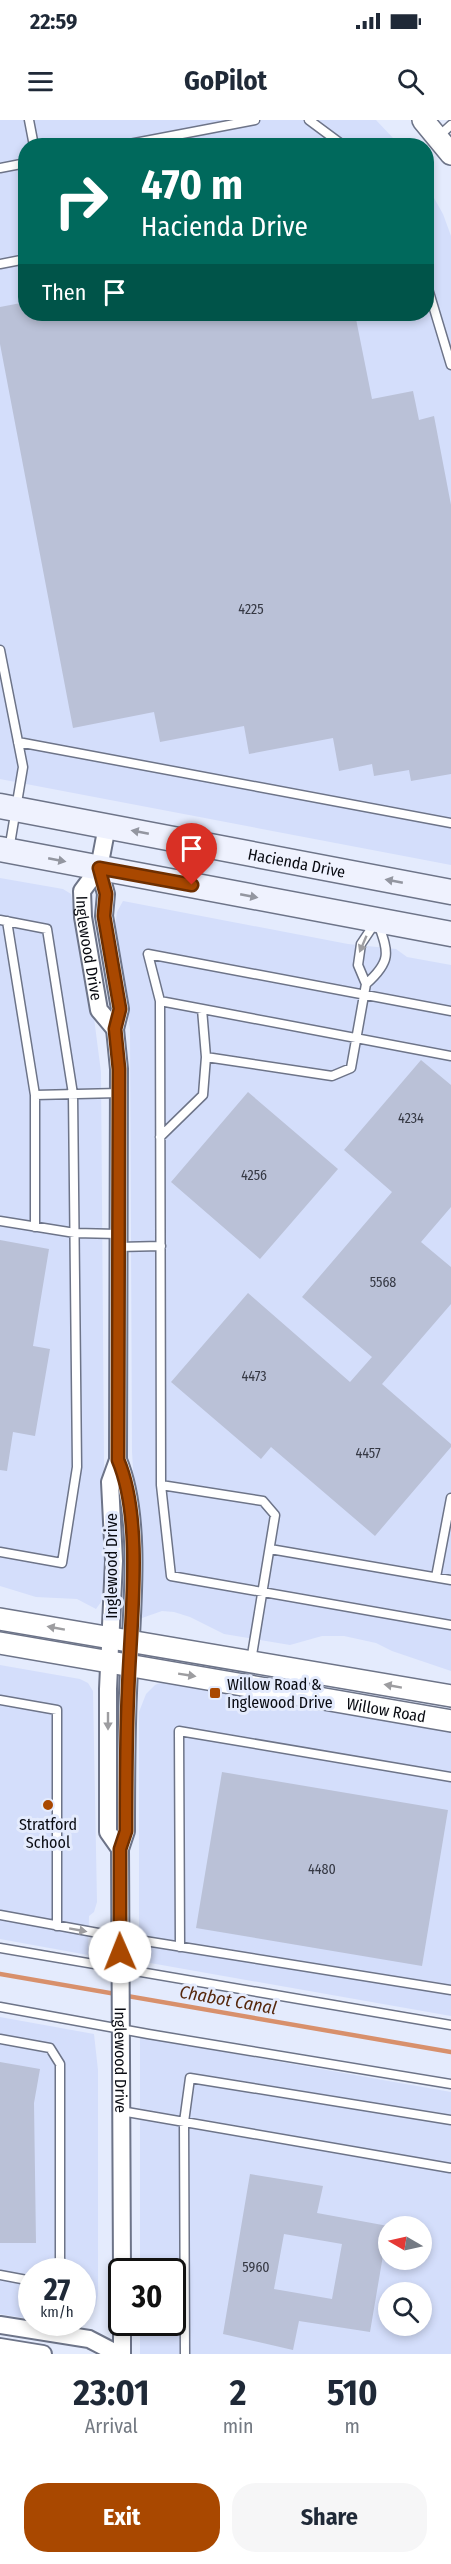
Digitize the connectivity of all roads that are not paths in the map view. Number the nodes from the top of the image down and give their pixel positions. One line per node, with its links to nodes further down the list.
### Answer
1 (30, 120): 6 (lane)
2 (255, 120): 7 (lane)
3 (309, 120): 8 (lane)
4 (423, 120): 5 (street)
5 (445, 131): 9 (street)
6 (33, 138)
7 (161, 138)
8 (333, 138)
9 (451, 154)
10 (18, 165): 11 (lane)
11 (0, 168)
12 (18, 261): 13 (lane)
13 (0, 264)
14 (434, 309): 15 (lane)
15 (451, 365)
16 (0, 650): 17 (lane)
17 (18, 742): 18 (lane); 19 (lane)
18 (8, 807): 20 (main road, Hacienda Drive); 21 (lane)
19 (451, 823)
20 (107, 826): 22 (street, Inglewood Drive); 23 (main road, Hacienda Drive, one-way to 20)
21 (4, 850): 22 (main road, one-way to 22)
22 (99, 868): 24 (main road, one-way to 24); 35 (street, Inglewood Drive)
23 (451, 892)
24 (377, 920): 26 (main road); 27 (lane, one-way to 27); 27 (lane)
25 (4, 921): 36 (lane); 37 (lane)
26 (451, 934)
27 (366, 984): 28 (lane)
28 (365, 995): 29 (lane); 31 (lane); 32 (lane)
29 (160, 1001): 30 (lane); 38 (lane)
30 (202, 1009): 32 (lane); 34 (lane)
31 (451, 1011)
32 (357, 1038): 33 (lane); 34 (lane)
33 (451, 1056)
34 (206, 1057): 38 (lane)
35 (119, 1093): 36 (lane); 42 (street, Inglewood Drive)
36 (73, 1094): 37 (lane); 41 (lane)
37 (35, 1095): 40 (lane)
38 (160, 1137): 43 (lane)
39 (0, 1221): 40 (lane)
40 (34, 1227): 41 (lane)
41 (75, 1233): 42 (lane); 47 (lane)
42 (118, 1240): 43 (lane); 53 (street, Inglewood Drive)
43 (161, 1246): 44 (lane)
44 (161, 1485): 46 (lane); 50 (lane)
45 (451, 1498): 48 (lane)
46 (270, 1549): 48 (lane); 50 (lane)
47 (0, 1552)
48 (436, 1577): 49 (lane)
49 (451, 1580)
50 (263, 1592): 52 (lane); 55 (lane)
51 (0, 1619): 53 (street, Willow Road, one-way to 51)
52 (451, 1625)
53 (121, 1640): 55 (street, Willow Road); 56 (street, Inglewood Drive)
54 (0, 1643): 56 (street, Willow Road)
55 (251, 1662): 57 (street, Willow Road, one-way to 55)
56 (119, 1664): 59 (street, Willow Road, one-way to 59); 63 (street, Inglewood Drive)
57 (451, 1696)
58 (0, 1700): 62 (lane)
59 (451, 1721)
60 (451, 1777): 64 (lane)
61 (0, 1915): 62 (lane)
62 (57, 1926): 63 (lane, one-way to 63)
63 (120, 1937): 64 (lane); 66 (street, Inglewood Drive)
64 (180, 1947): 67 (lane)
65 (0, 1948): 66 (lane)
66 (121, 1970): 69 (lane); 70 (street, Inglewood Drive)
67 (451, 1990)
68 (0, 2007): 70 (lane)
69 (451, 2025)
70 (121, 2026): 72 (lane); 73 (street, Inglewood Drive)
71 (0, 2039): 77 (lane)
72 (451, 2084)
73 (121, 2111): 75 (lane); 78 (street, Inglewood Drive)
74 (451, 2120): 75 (lane)
75 (184, 2122): 76 (lane); 86 (lane)
76 (450, 2168)
77 (60, 2258)
78 (122, 2258)
79 (0, 2275): 80 (lane)
80 (18, 2278)
81 (0, 2325): 85 (street)
82 (121, 2336): 85 (street)
83 (0, 2347): 84 (street)
84 (43, 2354)
85 (120, 2354)
86 (185, 2354)

